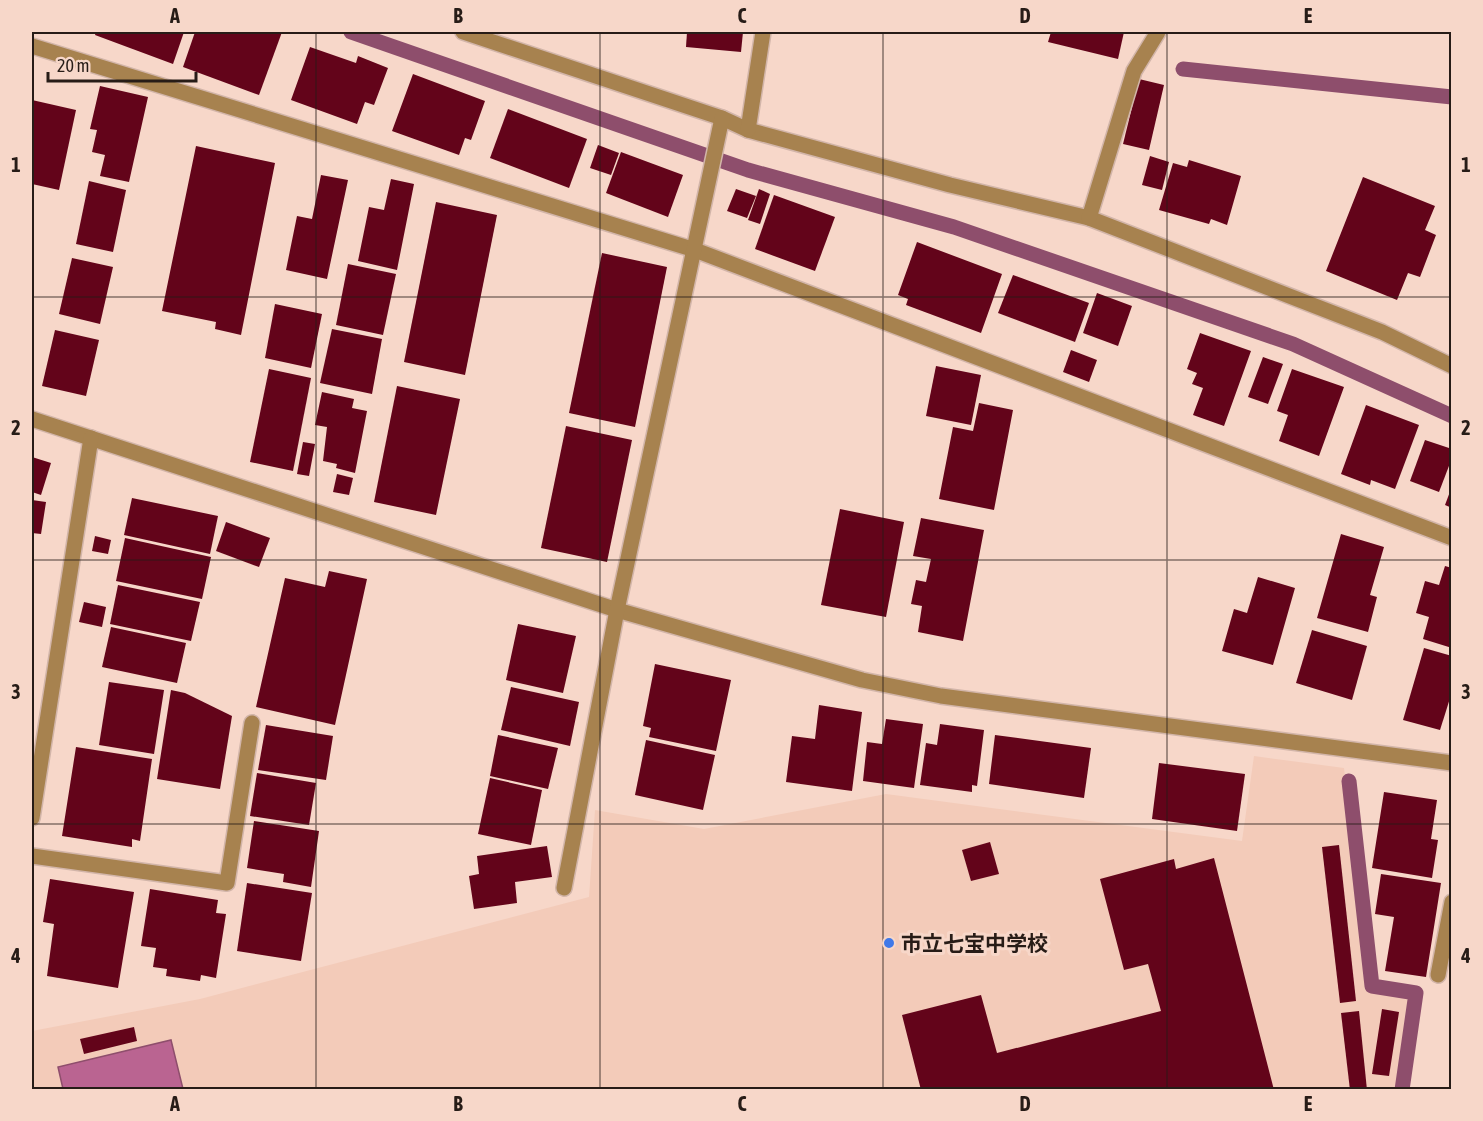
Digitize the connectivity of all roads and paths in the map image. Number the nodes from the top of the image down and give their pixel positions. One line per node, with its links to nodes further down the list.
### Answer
1 (463, 32): 5 (street)
2 (763, 32): 6 (street)
3 (1158, 32): 7 (street)
4 (32, 46): 8 (street)
5 (722, 118): 6 (street); 8 (street)
6 (748, 130): 7 (street)
7 (1089, 218): 9 (street)
8 (695, 250): 12 (street); 13 (street)
9 (1452, 366)
10 (32, 419): 11 (street)
11 (92, 438): 13 (street); 16 (street)
12 (1452, 538)
13 (617, 610): 15 (street); 18 (street)
14 (252, 723): 17 (street)
15 (1451, 761)
16 (32, 818)
17 (32, 856)
18 (564, 888)
19 (1452, 902): 20 (street)
20 (1438, 975)

